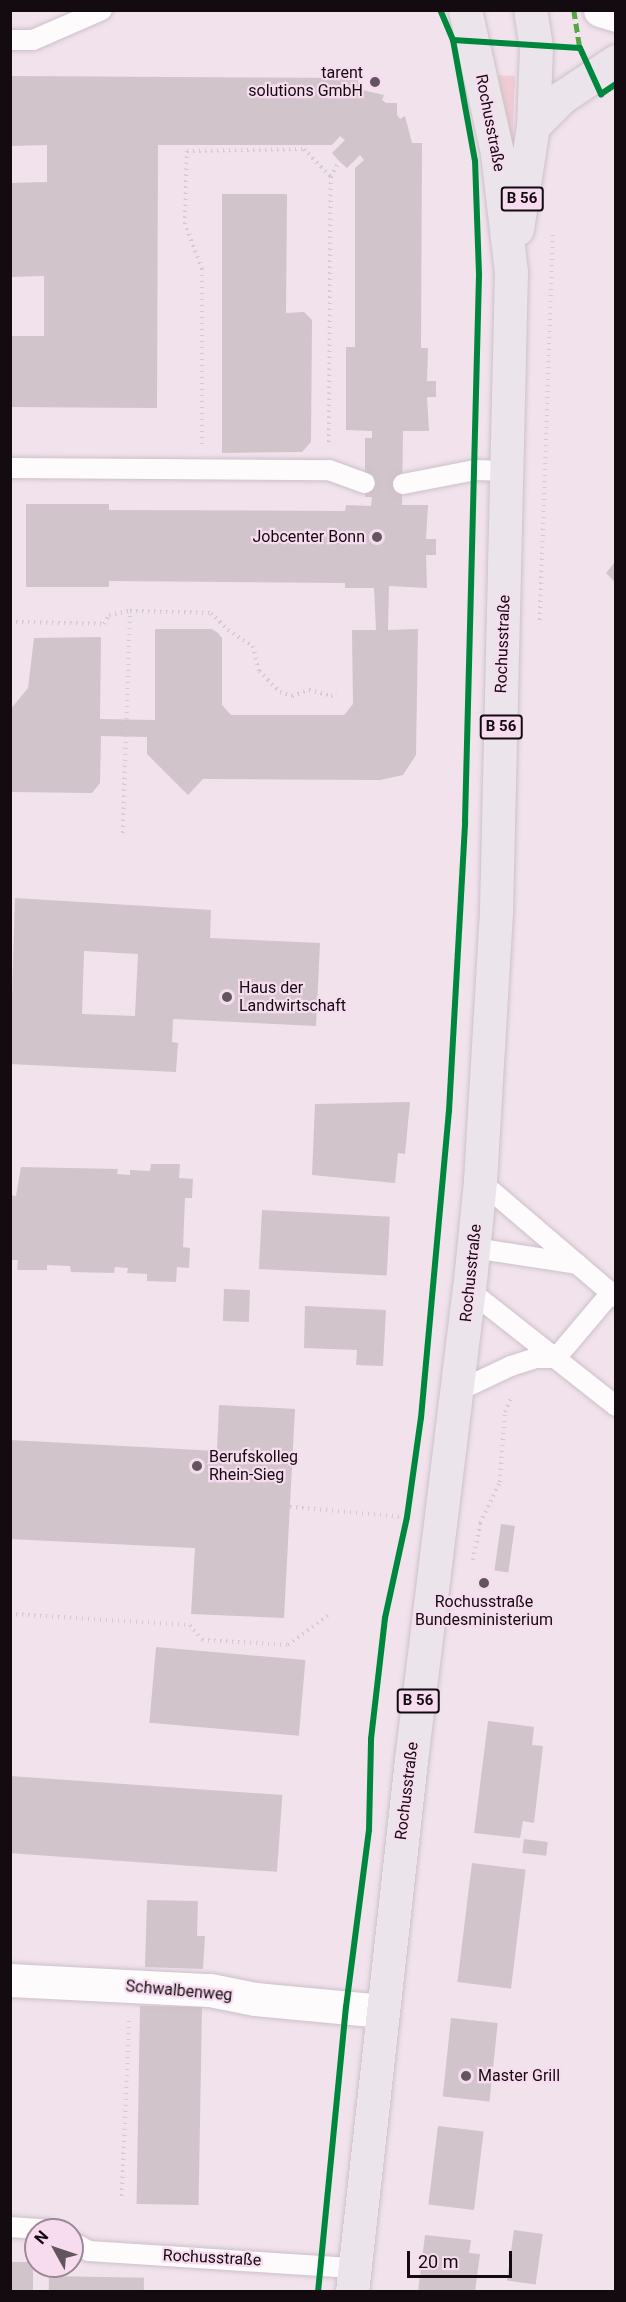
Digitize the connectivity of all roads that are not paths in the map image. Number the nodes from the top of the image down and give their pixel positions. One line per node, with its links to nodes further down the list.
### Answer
1 (102, 10): 6 (lane)
2 (465, 10): 9 (main road, Rochusstraße / B 56)
3 (530, 10): 8 (main road, Rochusstraße / B 56)
4 (600, 10): 5 (street)
5 (615, 15)
6 (10, 40)
7 (615, 61): 8 (main road)
8 (533, 126): 9 (main road, Rochusstraße / B 56)
9 (511, 272): 11 (main road, Rochusstraße / B 56)
10 (10, 468): 12 (lane)
11 (507, 471): 13 (lane); 14 (main road, Rochusstraße / B 56)
12 (365, 483)
13 (403, 484)
14 (480, 1181): 15 (main road, Rochusstraße / B 56); 16 (lane)
15 (474, 1248): 16 (lane); 17 (main road, Rochusstraße / B 56)
16 (577, 1264): 18 (lane)
17 (469, 1290): 19 (lane); 20 (main road, Rochusstraße / B 56)
18 (613, 1295): 19 (lane)
19 (556, 1358): 20 (lane); 21 (lane)
20 (458, 1391): 23 (main road, Rochusstraße / B 56)
21 (615, 1406)
22 (10, 1980): 23 (street, Schwalbenweg)
23 (382, 2011): 25 (main road, Rochusstraße / B 56)
24 (84, 2248): 25 (lane, Rochusstraße)
25 (353, 2280)

